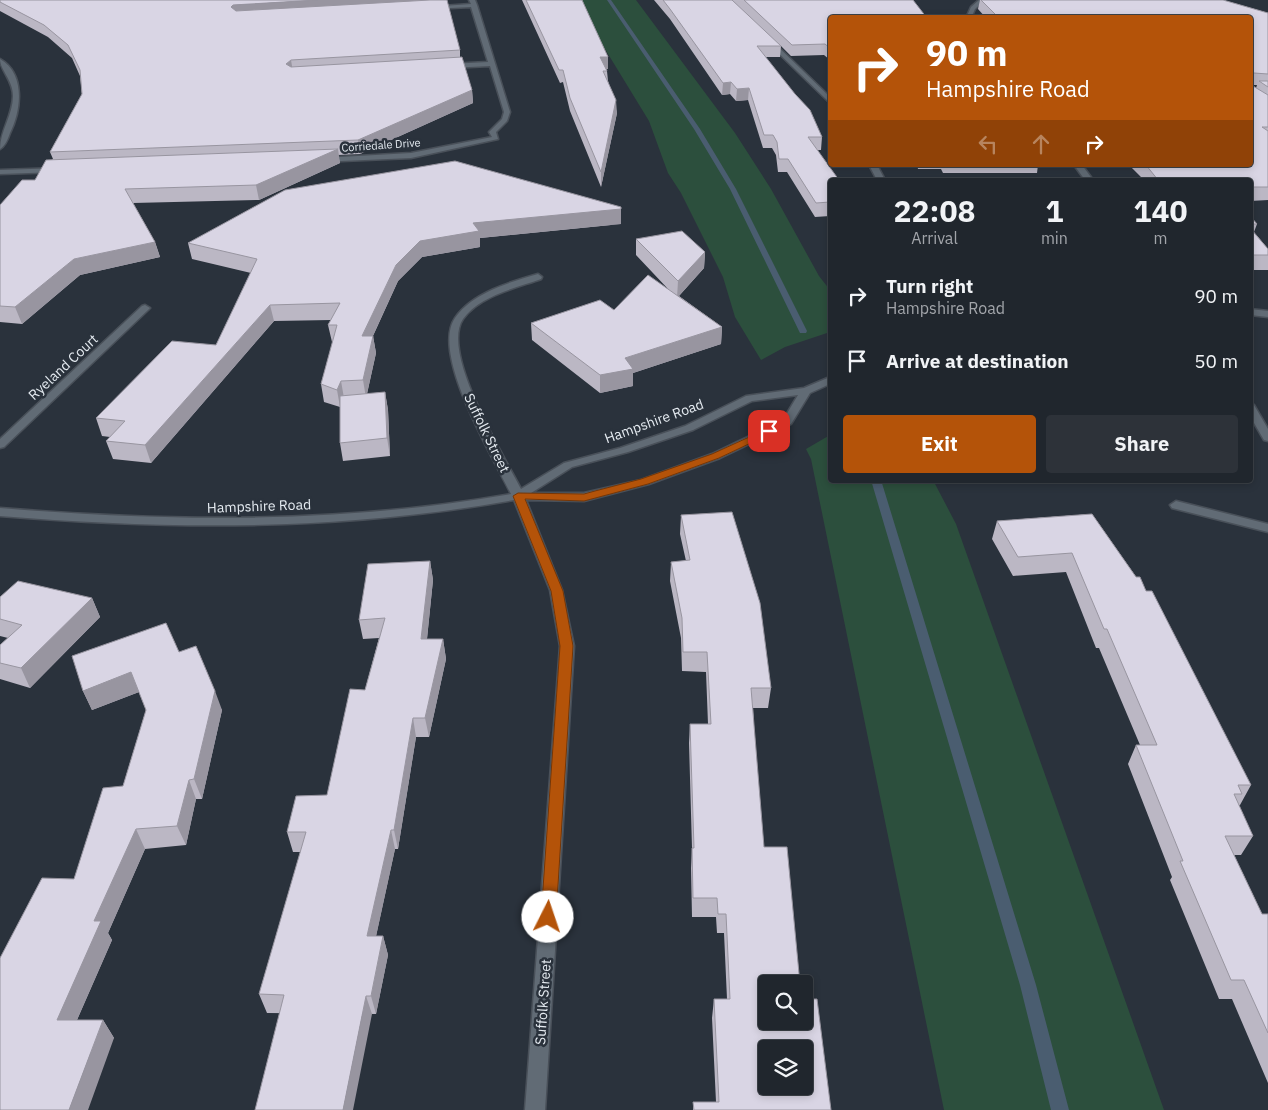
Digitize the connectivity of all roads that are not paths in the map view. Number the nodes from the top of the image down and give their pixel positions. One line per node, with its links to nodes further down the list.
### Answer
1 (982, 0): 4 (street)
2 (473, 2): 3 (street); 7 (street, Corriedale Drive)
3 (420, 8)
4 (970, 15)
5 (760, 32): 9 (street)
6 (0, 61): 10 (street)
7 (492, 64): 8 (street); 11 (street, Corriedale Drive)
8 (437, 67)
9 (828, 100)
10 (0, 147)
11 (311, 160)
12 (873, 167): 16 (street)
13 (1079, 167): 17 (street)
14 (62, 170): 15 (street)
15 (0, 172)
16 (880, 178)
17 (1088, 178)
18 (538, 277): 27 (street, Suffolk Street)
19 (145, 308): 26 (street, Ryeland Court)
20 (1253, 312): 21 (street)
21 (1268, 314)
22 (828, 381): 23 (street, Hampshire Road)
23 (806, 391): 27 (street, Hampshire Road); 27 (street, Hampshire Road)
24 (1253, 412): 25 (street)
25 (1268, 438)
26 (0, 445)
27 (518, 496): 29 (street, Hampshire Road); 31 (street, Suffolk Street)
28 (1176, 505): 30 (street)
29 (0, 512)
30 (1268, 528)
31 (535, 1110)

